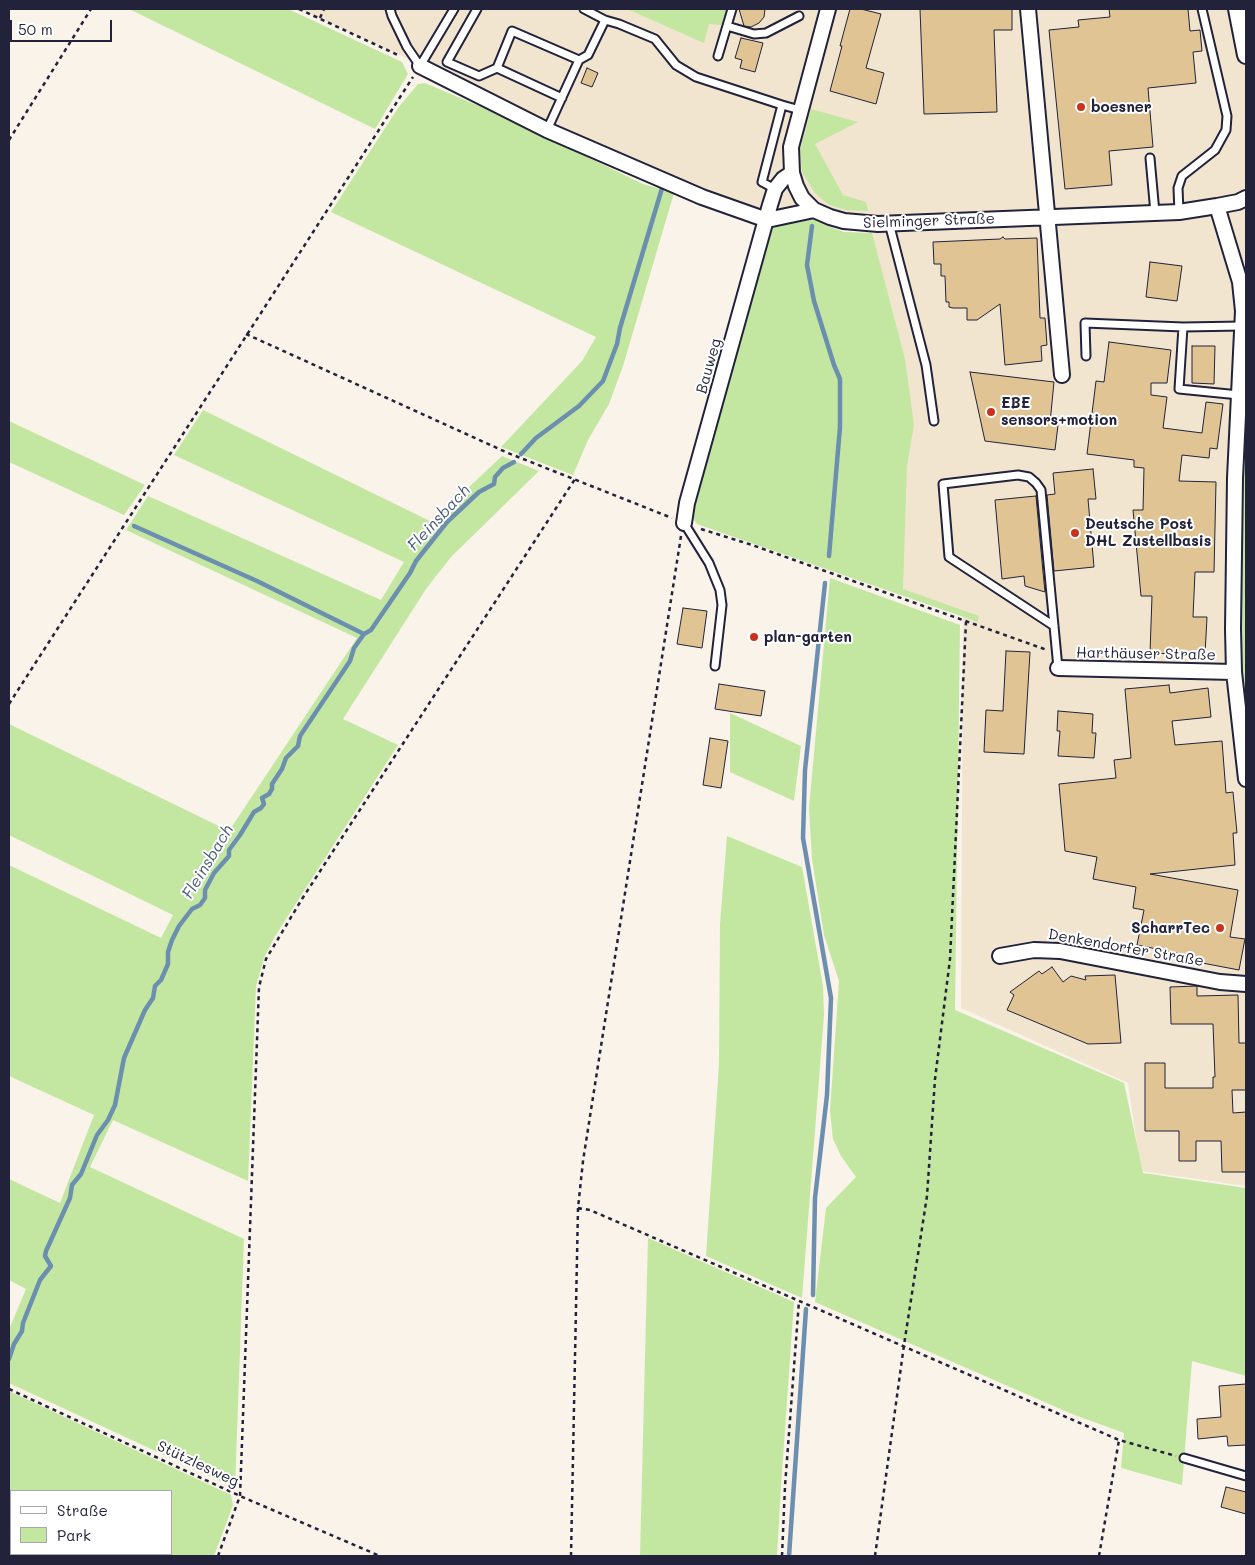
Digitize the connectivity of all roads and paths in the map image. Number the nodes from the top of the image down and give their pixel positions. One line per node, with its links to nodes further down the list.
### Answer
1 (90, 9): 26 (path)
2 (299, 9): 14 (path)
3 (324, 9): 14 (path)
4 (390, 9): 20 (lane)
5 (454, 9): 20 (lane)
6 (477, 9): 21 (lane)
7 (584, 9): 15 (lane)
8 (732, 9): 16 (lane)
9 (828, 9): 24 (street)
10 (1028, 9): 35 (street)
11 (1202, 9): 33 (lane)
12 (1237, 9): 17 (street)
13 (799, 16): 16 (lane)
14 (320, 18): 20 (path)
15 (605, 20): 19 (lane); 23 (lane)
16 (727, 26): 18 (lane)
17 (1246, 55)
18 (718, 56)
19 (579, 60): 21 (lane); 22 (lane)
20 (420, 66): 25 (street); 40 (path)
21 (497, 68): 22 (lane)
22 (562, 98): 25 (lane)
23 (782, 104): 24 (lane); 29 (lane)
24 (800, 110): 28 (street)
25 (547, 130): 36 (street)
26 (9, 140)
27 (1150, 158): 34 (lane)
28 (792, 173): 29 (street); 32 (street)
29 (775, 189): 36 (street, Bauweg)
30 (1246, 198): 31 (street, Sielminger Straße)
31 (1217, 206): 33 (street, Sielminger Straße); 38 (street)
32 (814, 210): 36 (street); 37 (street, Sielminger Straße)
33 (1179, 212): 34 (street, Sielminger Straße)
34 (1155, 213): 35 (street, Sielminger Straße)
35 (1047, 216): 37 (street, Sielminger Straße); 42 (street)
36 (767, 220): 46 (street, Bauweg)
37 (889, 223): 44 (lane)
38 (1242, 326): 39 (lane); 43 (street)
39 (1183, 327): 41 (lane); 43 (lane)
40 (246, 334): 45 (path); 52 (path)
41 (1086, 356)
42 (1062, 375)
43 (1239, 395): 51 (street)
44 (934, 421)
45 (575, 479): 46 (path); 63 (path)
46 (684, 522): 47 (path); 49 (lane); 56 (path)
47 (966, 622): 50 (path); 58 (path)
48 (1054, 626): 48 (lane); 50 (lane)
49 (715, 666)
50 (1058, 668): 51 (street, Harthäuser Straße)
51 (1234, 672): 53 (street)
52 (9, 704)
53 (1246, 779)
54 (1000, 956): 55 (street, Denkendorfer Straße)
55 (1246, 984)
56 (578, 1208): 57 (path); 66 (path)
57 (799, 1301): 58 (path); 67 (path)
58 (904, 1345): 60 (path); 68 (path)
59 (9, 1390): 63 (path, Stützlesweg)
60 (1119, 1440): 61 (path); 69 (path)
61 (1184, 1458): 62 (lane)
62 (1246, 1476)
63 (240, 1496): 64 (path); 65 (path, Stützlesweg)
64 (218, 1556)
65 (380, 1556)
66 (572, 1556)
67 (782, 1556)
68 (875, 1556)
69 (1099, 1556)

